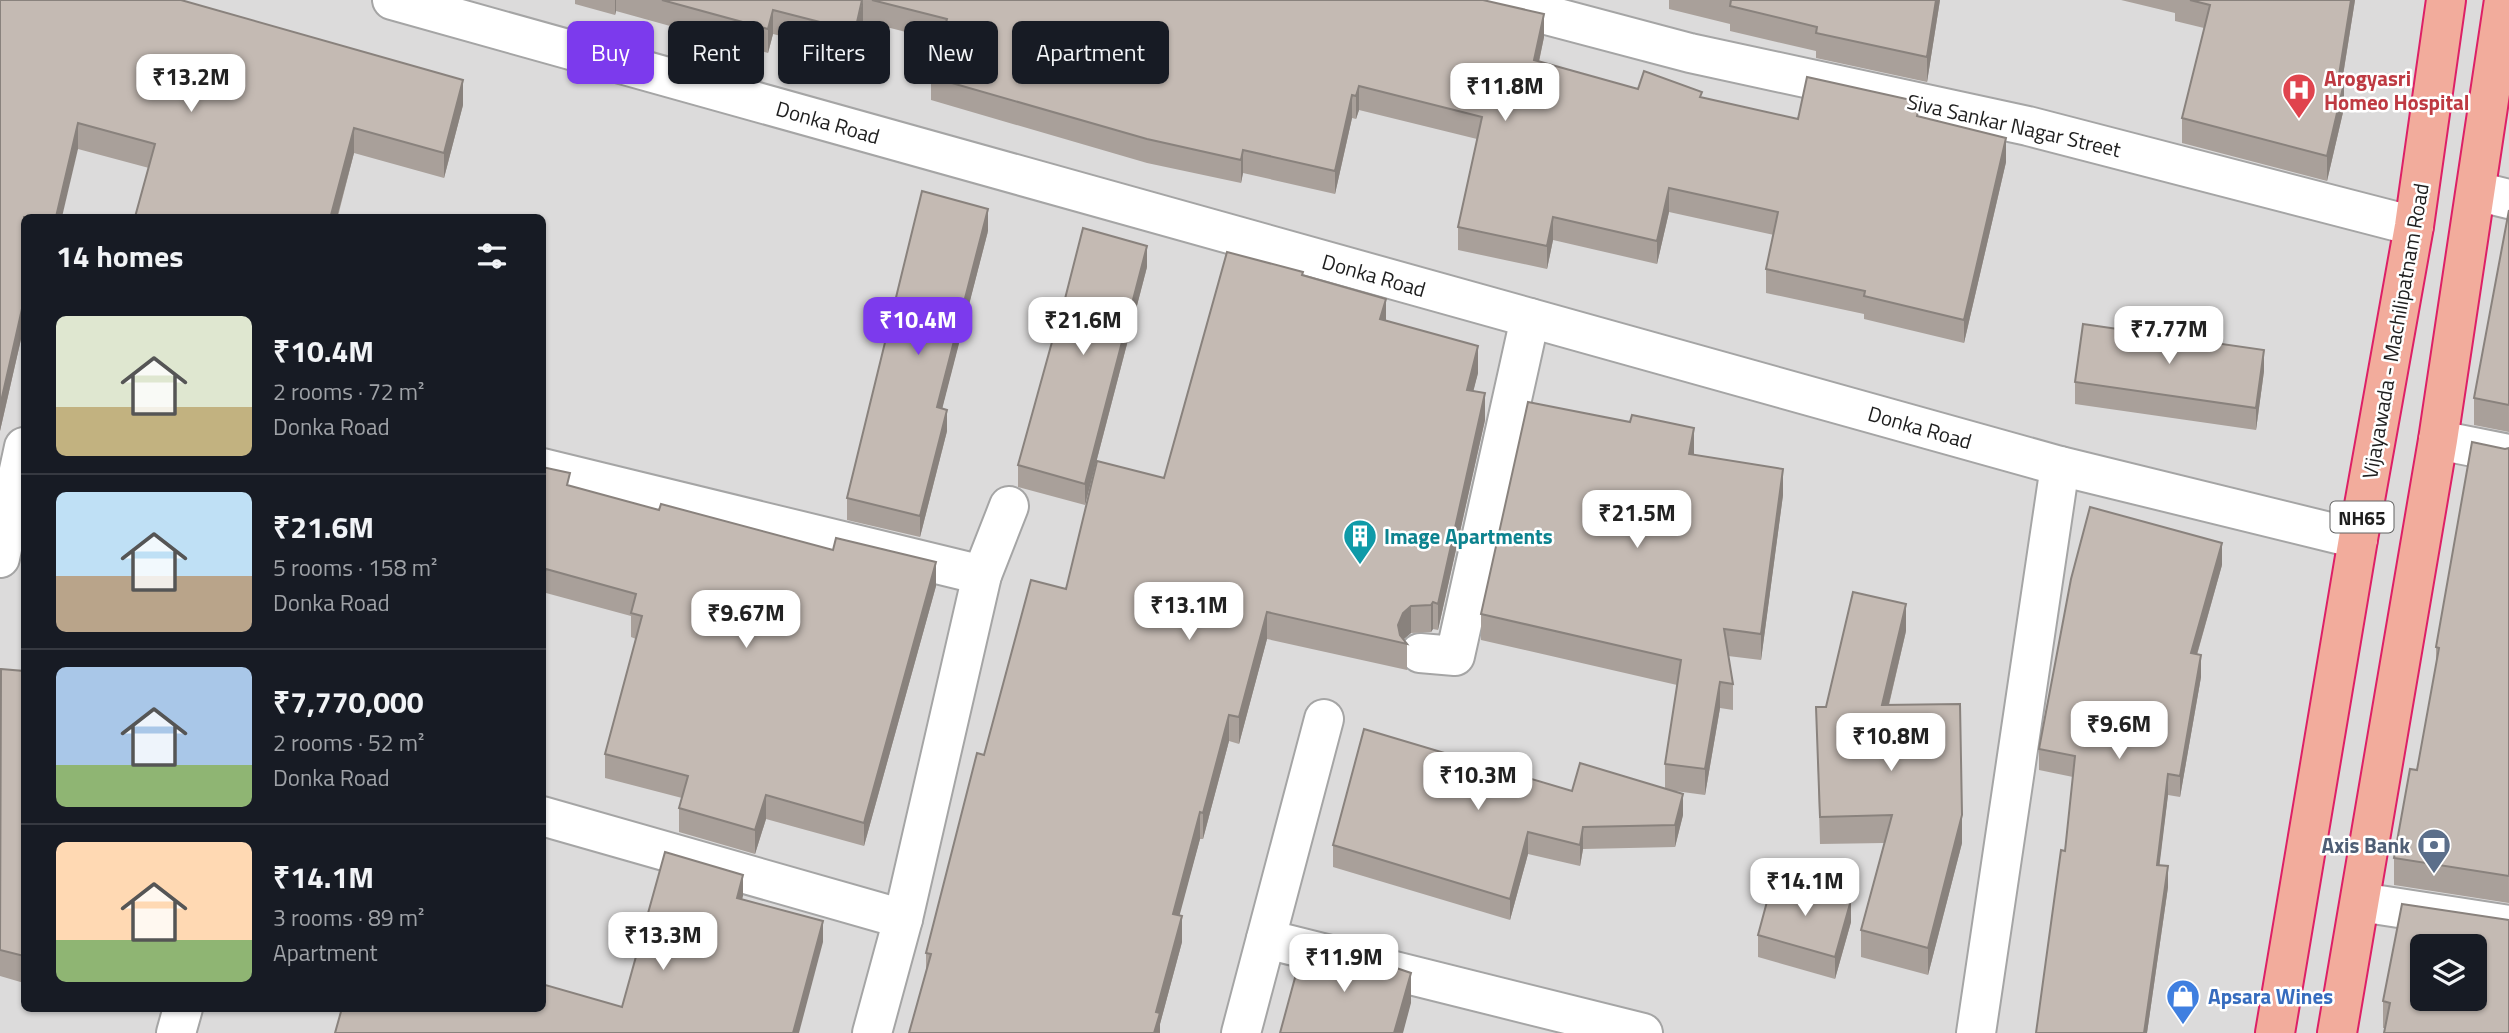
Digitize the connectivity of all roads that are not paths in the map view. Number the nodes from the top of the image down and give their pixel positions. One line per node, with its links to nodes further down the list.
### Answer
1 (392, 0): 5 (street, Donka Road)
2 (1490, 0): 8 (street, Siva Sankar Nagar Street)
3 (2446, 0): 6 (highway, Vijayawada - Machilipatnam Road / NH65)
4 (2504, 0): 7 (highway, NH65)
5 (472, 11): 9 (street, Donka Road)
6 (2421, 180): 7 (highway); 8 (highway, Vijayawada - Machilipatnam Road / NH65)
7 (2492, 195): 10 (highway, NH65)
8 (2414, 226): 16 (highway, Vijayawada - Machilipatnam Road / NH65)
9 (1530, 318): 13 (street, Donka Road); 19 (street)
10 (2438, 440): 11 (street); 22 (highway, NH65)
11 (2509, 454)
12 (21, 461): 17 (street)
13 (2060, 466): 16 (street, Donka Road); 31 (street)
14 (546, 469): 18 (street)
15 (1009, 506): 18 (street)
16 (2358, 539): 32 (highway, Vijayawada - Machilipatnam Road / NH65)
17 (0, 558)
18 (982, 575): 23 (street)
19 (1420, 653)
20 (1324, 719): 25 (street)
21 (546, 817): 23 (street)
22 (2360, 902): 24 (street); 33 (highway, NH65)
23 (902, 919): 28 (street)
24 (2509, 925)
25 (1266, 939): 29 (street); 30 (street)
26 (182, 1012): 27 (street)
27 (176, 1033)
28 (872, 1033)
29 (1241, 1033)
30 (1643, 1033)
31 (1976, 1033)
32 (2275, 1033)
33 (2337, 1033)

